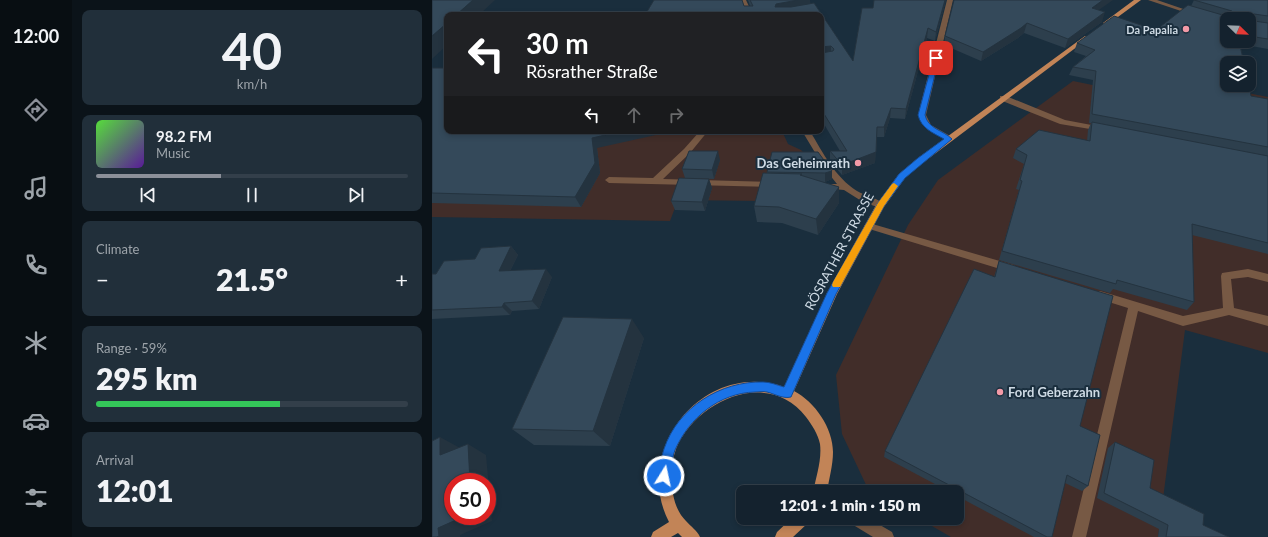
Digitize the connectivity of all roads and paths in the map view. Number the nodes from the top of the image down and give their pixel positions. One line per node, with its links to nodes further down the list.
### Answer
1 (743, 0): 5 (street)
2 (950, 0): 13 (street)
3 (1138, 0): 7 (main road)
4 (1151, 0): 6 (street)
5 (749, 12)
6 (1201, 16)
7 (1100, 28)
8 (1093, 33): 9 (main road, RÖSRATHER STRASSE)
9 (1003, 98): 10 (street); 13 (main road, RÖSRATHER STRASSE)
10 (1108, 131)
11 (701, 134): 15 (street)
12 (808, 134): 18 (street)
13 (949, 139): 19 (main road, RÖSRATHER STRASSE)
14 (609, 180): 15 (street)
15 (654, 182): 16 (street)
16 (783, 185)
17 (814, 186): 18 (street)
18 (845, 187): 19 (street)
19 (880, 205): 20 (main road, RÖSRATHER STRASSE)
20 (869, 226): 21 (street); 27 (main road, RÖSRATHER STRASSE)
21 (1021, 272)
22 (1268, 278): 25 (street)
23 (1089, 292): 24 (street)
24 (1134, 306): 25 (street); 36 (street)
25 (1229, 311): 26 (street)
26 (1268, 322)
27 (787, 393): 28 (main road); 29 (main road)
28 (822, 485)
29 (679, 524): 32 (main road); 33 (main road)
30 (796, 525): 34 (main road)
31 (867, 525): 35 (street)
32 (658, 537)
33 (693, 537)
34 (782, 537)
35 (887, 537)
36 (1079, 537)

